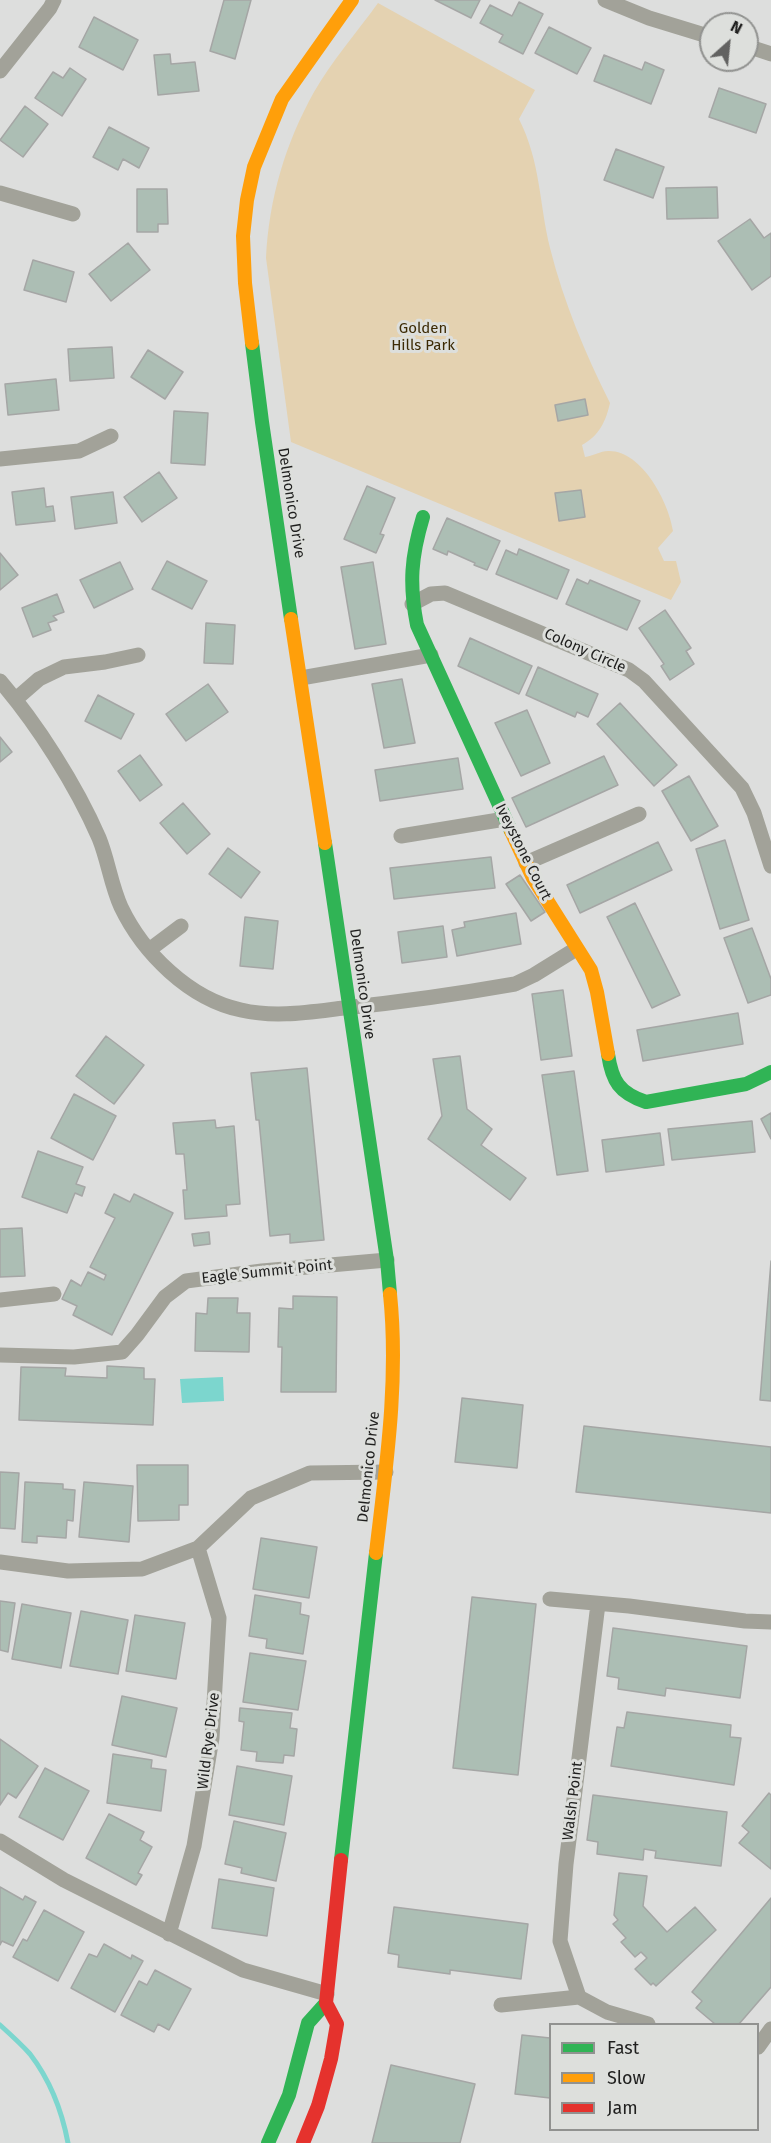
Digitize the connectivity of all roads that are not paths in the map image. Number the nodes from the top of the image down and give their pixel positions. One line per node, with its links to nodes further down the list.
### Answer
1 (54, 0): 5 (street)
2 (352, 0): 14 (street, Delmonico Drive)
3 (605, 0): 4 (street)
4 (699, 33)
5 (0, 71)
6 (0, 193): 7 (street)
7 (73, 213)
8 (111, 436): 9 (street)
9 (0, 459)
10 (423, 518): 11 (street, Iveystone Court)
11 (412, 604): 13 (street, Iveystone Court); 21 (street, Colony Circle)
12 (138, 655): 16 (street)
13 (431, 655): 14 (street); 18 (street, Iveystone Court)
14 (301, 678): 25 (street, Delmonico Drive)
15 (0, 681): 16 (street)
16 (16, 699): 24 (street)
17 (639, 814): 20 (street)
18 (505, 819): 19 (street); 20 (street, Iveystone Court)
19 (400, 836)
20 (526, 863): 23 (street, Iveystone Court)
21 (771, 866)
22 (181, 926): 24 (street)
23 (576, 949): 25 (street); 26 (street)
24 (149, 950): 25 (street)
25 (349, 1007): 27 (street, Delmonico Drive)
26 (771, 1072)
27 (387, 1260): 30 (street, Eagle Summit Point); 31 (street, Delmonico Drive)
28 (54, 1294): 29 (street)
29 (0, 1300)
30 (0, 1355)
31 (386, 1472): 32 (street); 40 (street, Delmonico Drive)
32 (198, 1548): 33 (street); 38 (street, Wild Rye Drive)
33 (0, 1562)
34 (550, 1599): 35 (street)
35 (598, 1604): 36 (street); 39 (street, Walsh Point)
36 (771, 1622)
37 (0, 1841): 38 (street)
38 (170, 1934): 40 (street)
39 (579, 1997): 41 (street); 42 (street)
40 (327, 1998): 45 (street); 46 (street, Delmonico Drive)
41 (501, 2004)
42 (642, 2023)
43 (771, 2029): 44 (street)
44 (759, 2046)
45 (268, 2143)
46 (303, 2143)

